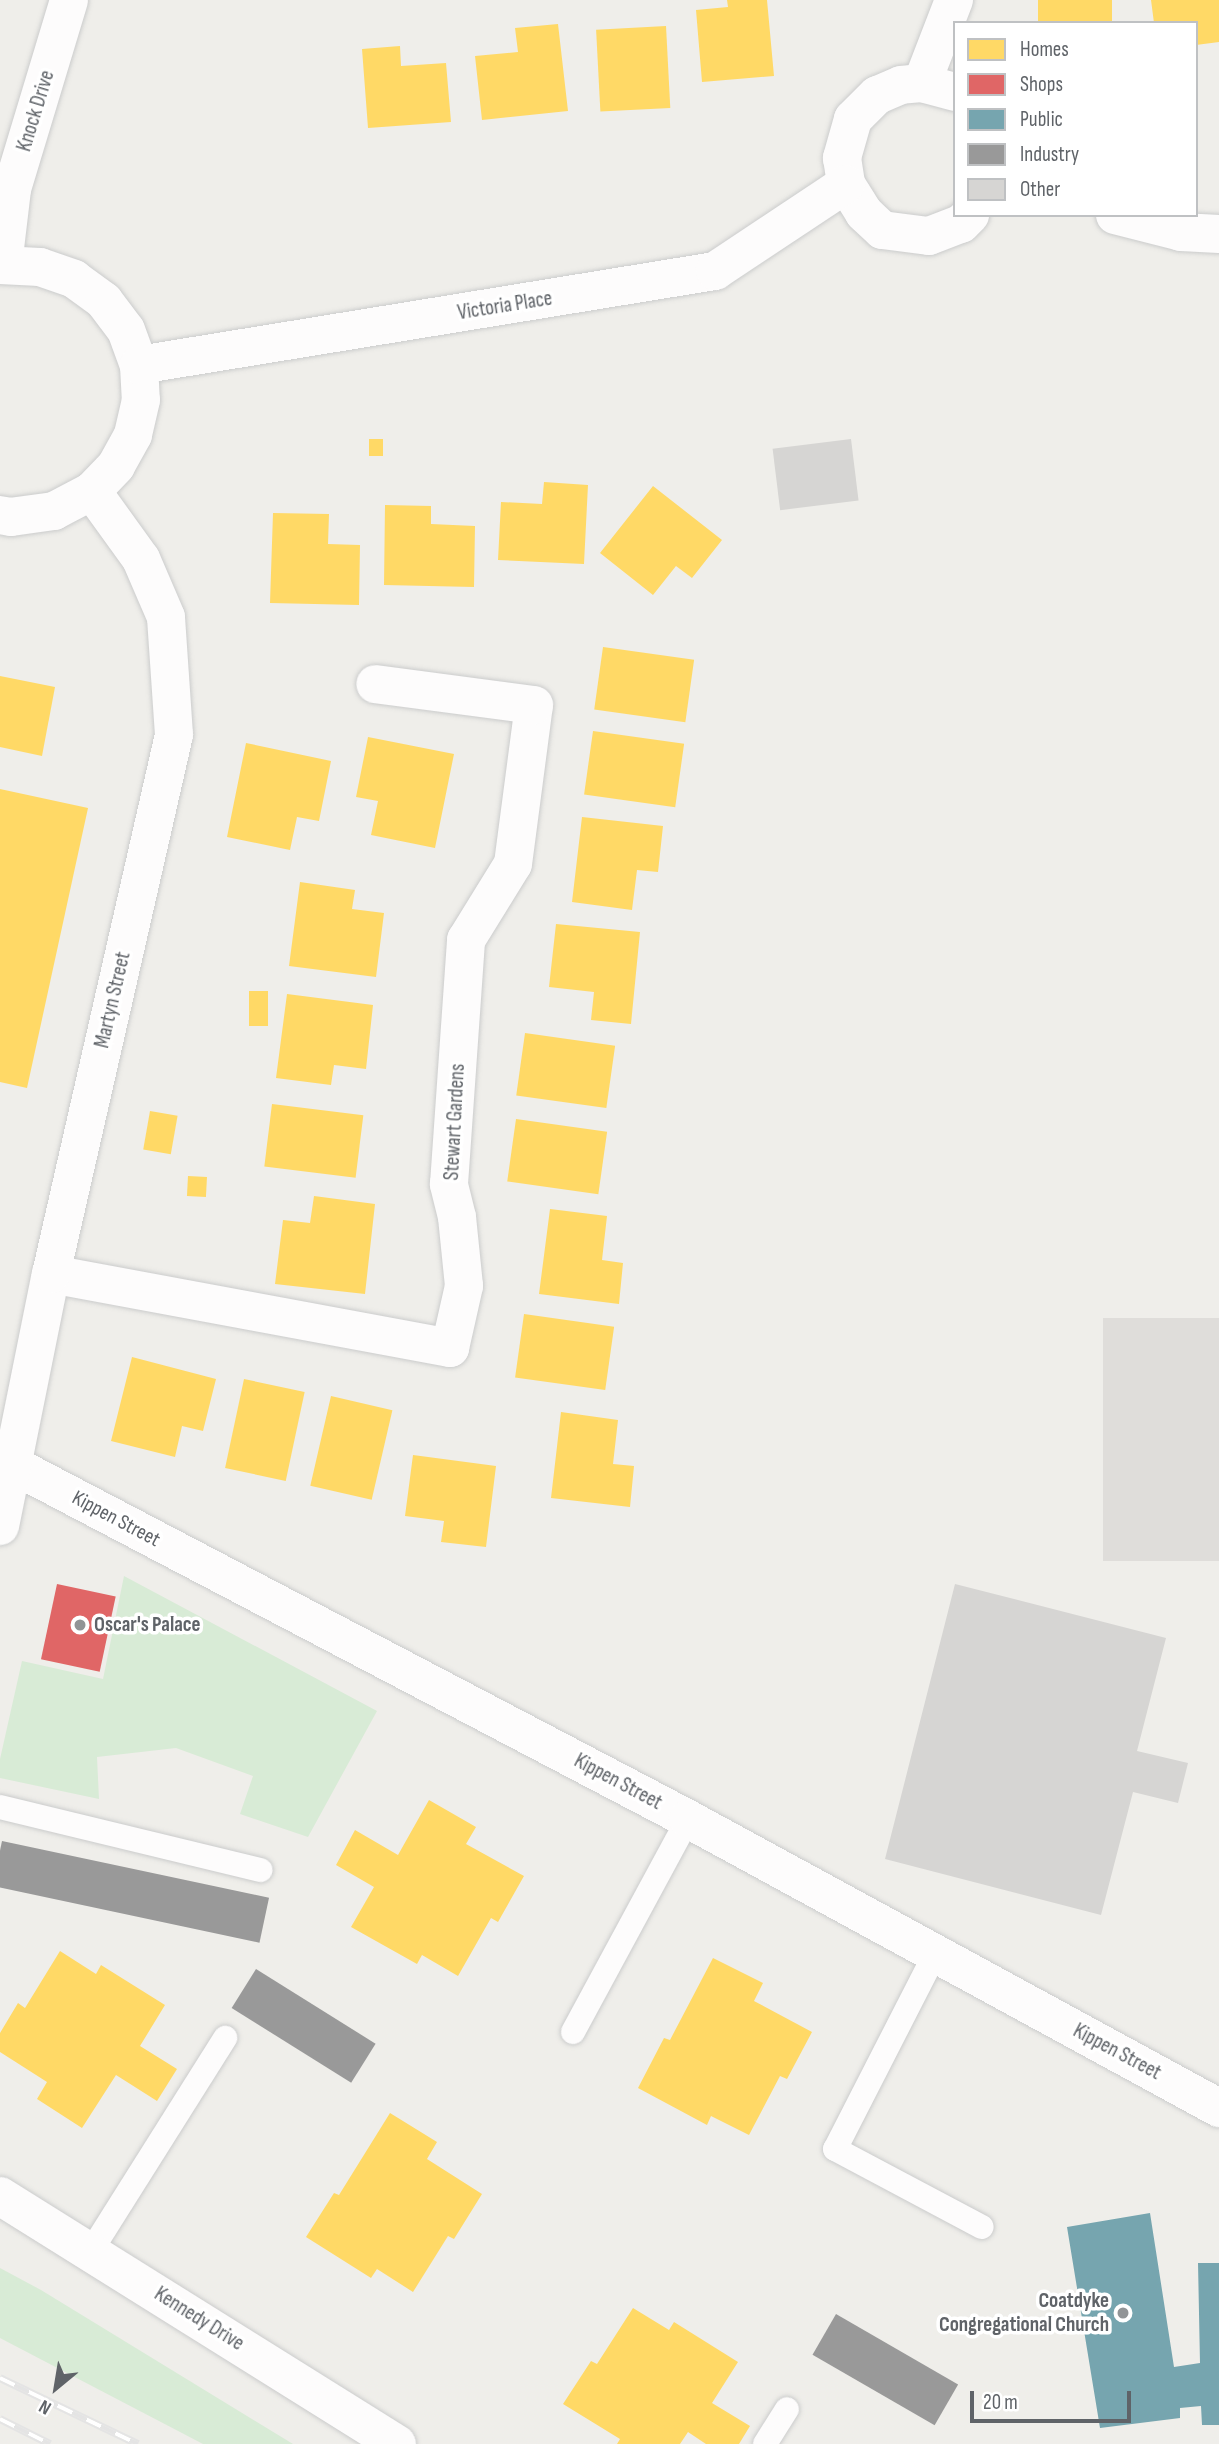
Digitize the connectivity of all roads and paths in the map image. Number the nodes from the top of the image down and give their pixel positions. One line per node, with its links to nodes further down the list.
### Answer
1 (69, 0): 8 (street, Knock Drive)
2 (954, 0): 3 (street)
3 (939, 87): 4 (street)
4 (846, 184): 5 (street); 9 (street, Victoria Place)
5 (968, 217)
6 (1123, 217): 7 (street)
7 (1219, 234)
8 (2, 265): 9 (street)
9 (139, 365): 10 (street)
10 (92, 491): 11 (street); 13 (street, Martyn Street)
11 (0, 514)
12 (375, 684): 13 (street, Stewart Gardens)
13 (51, 1274): 14 (street, Martyn Street)
14 (13, 1465): 15 (street, Martyn Street); 17 (street, Kippen Street)
15 (0, 1526)
16 (0, 1807): 18 (lane)
17 (688, 1819): 19 (street, Kippen Street); 20 (lane)
18 (260, 1870)
19 (935, 1954): 22 (street, Kippen Street); 24 (lane)
20 (573, 2032)
21 (225, 2038): 25 (lane)
22 (1219, 2108)
23 (0, 2196): 25 (street, Kennedy Drive)
24 (982, 2227)
25 (91, 2251): 27 (street, Kennedy Drive)
26 (787, 2409): 28 (lane)
27 (397, 2444)
28 (765, 2444)

